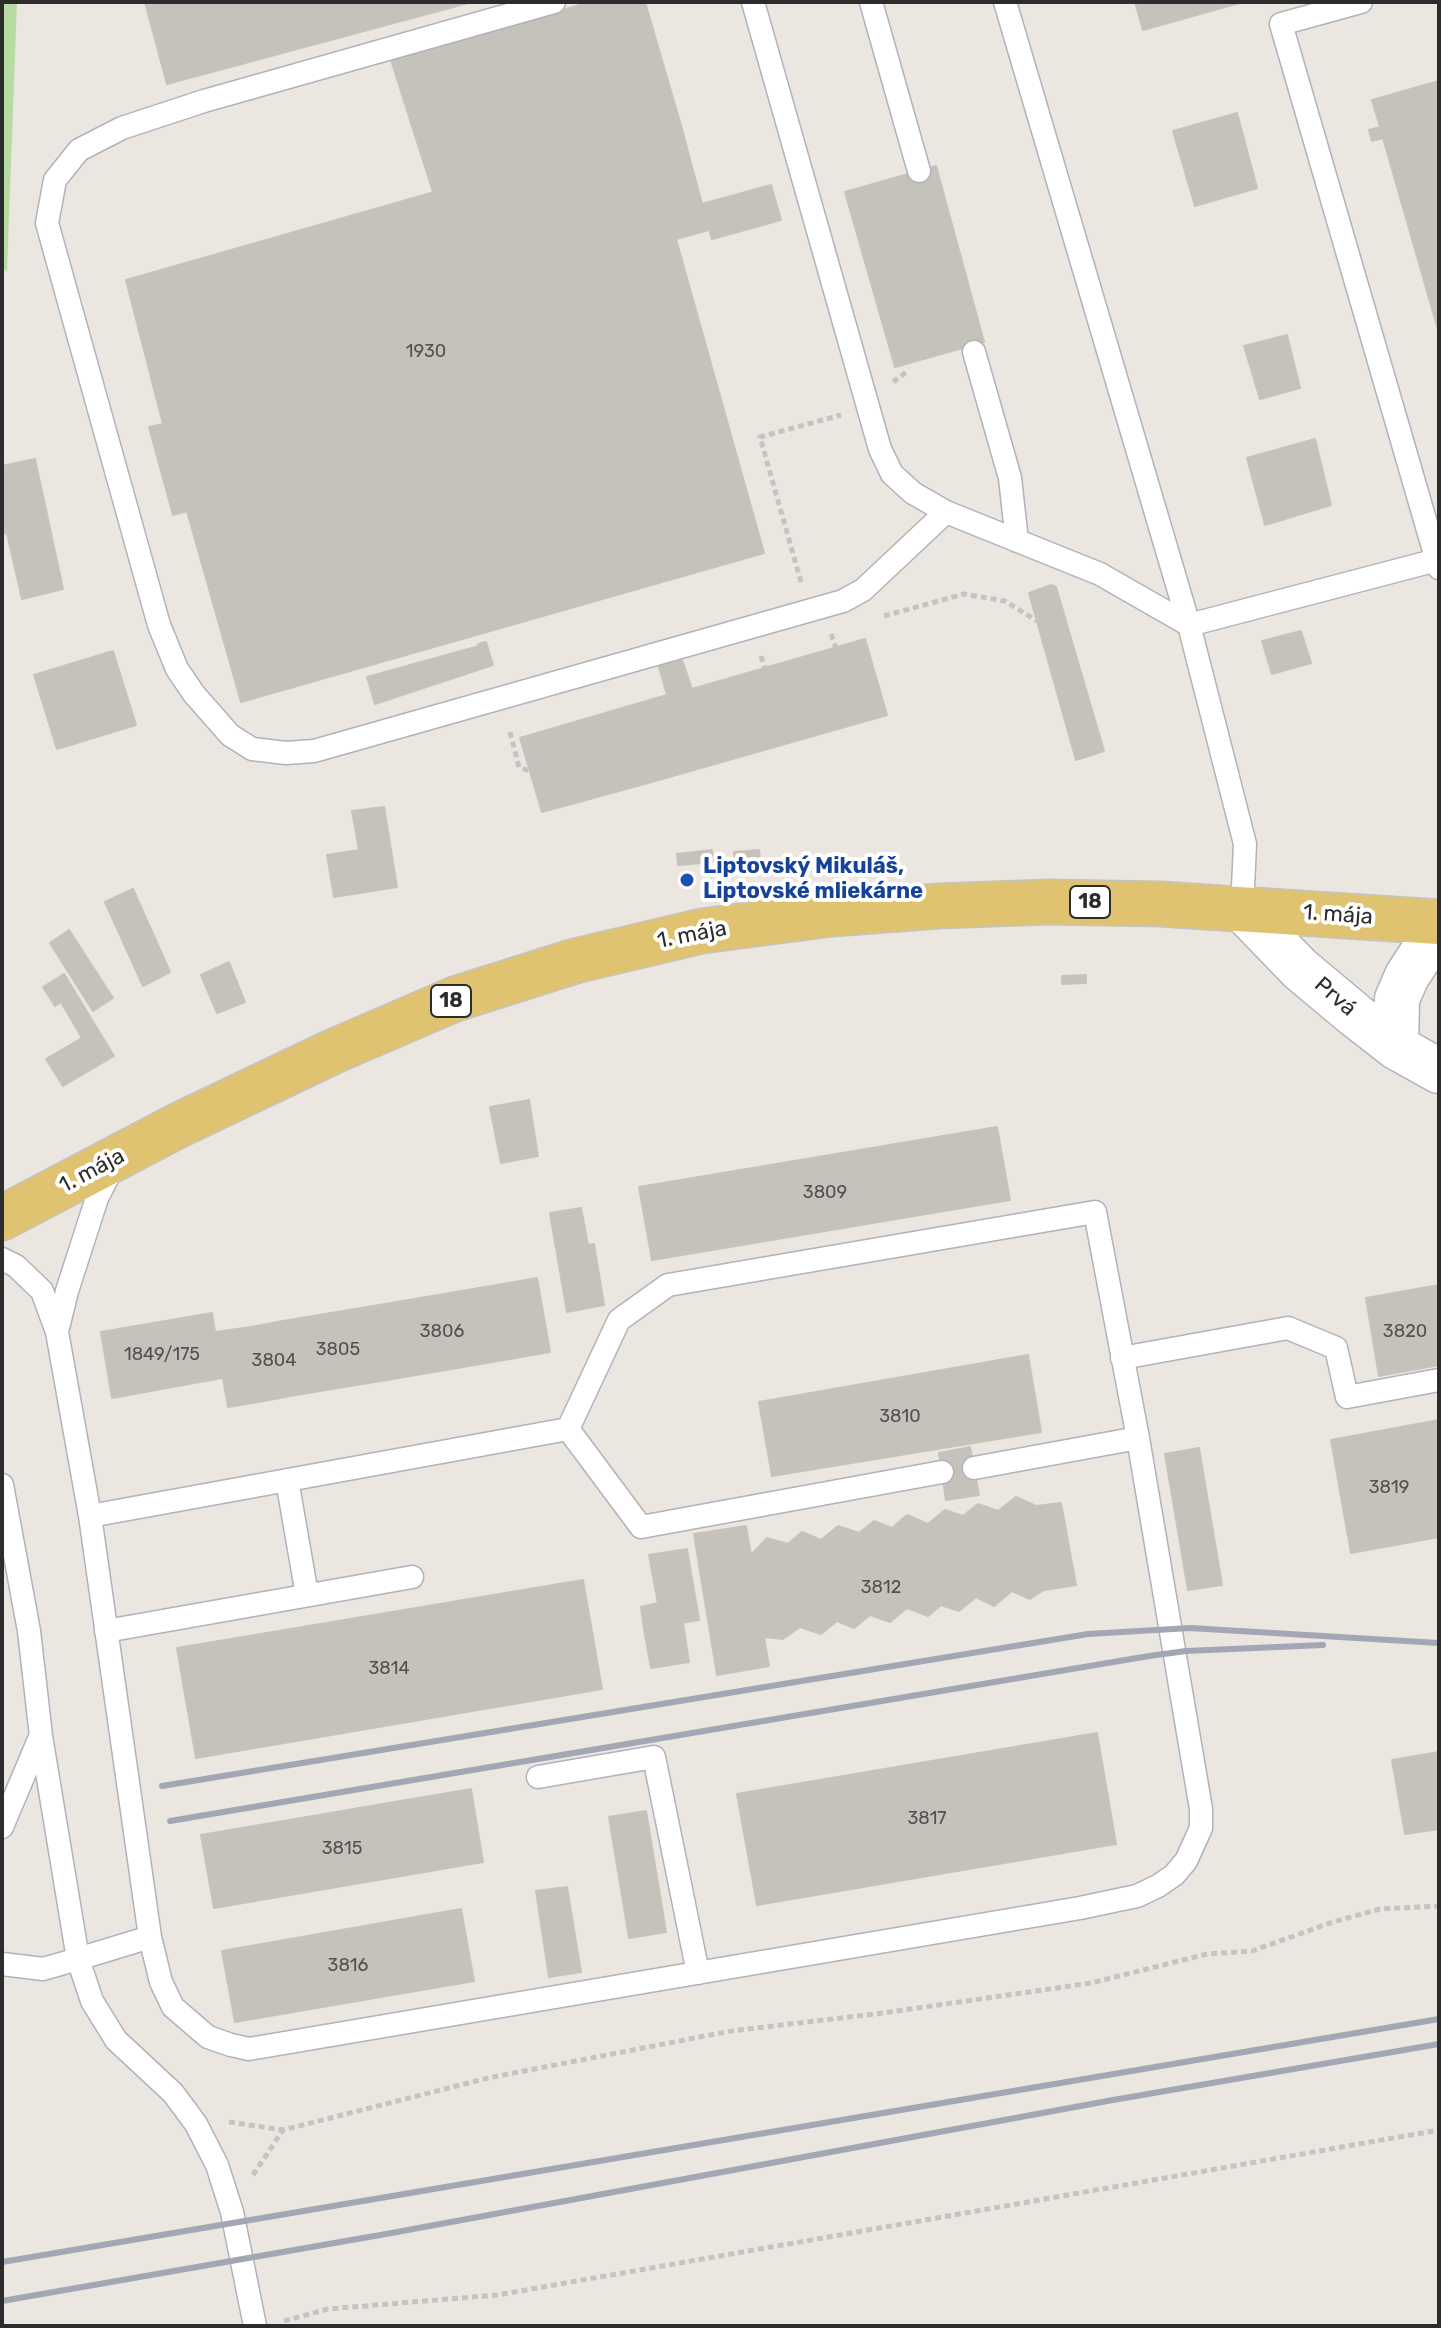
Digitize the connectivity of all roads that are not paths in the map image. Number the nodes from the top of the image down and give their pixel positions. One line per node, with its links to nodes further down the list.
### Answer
1 (554, 2): 8 (lane)
2 (753, 2): 8 (lane)
3 (871, 2): 6 (lane)
4 (1005, 2): 11 (lane)
5 (1361, 2): 10 (lane)
6 (919, 171)
7 (974, 352): 9 (lane)
8 (946, 512): 9 (lane)
9 (1017, 541): 11 (lane)
10 (1438, 564): 11 (lane)
11 (1189, 625): 12 (lane)
12 (1242, 909): 13 (main road, 1. mája / 18); 15 (street, Prvá); 17 (main road, 1. mája / 18)
13 (1439, 922)
14 (1439, 937): 15 (street)
15 (1396, 1047): 16 (street, Prvá)
16 (1439, 1071)
17 (119, 1157): 18 (main road, 1. mája / 18); 20 (lane)
18 (2, 1218)
19 (2, 1259): 20 (lane)
20 (57, 1332): 29 (lane)
21 (1122, 1358): 22 (lane); 23 (lane); 24 (lane)
22 (1439, 1380)
23 (568, 1429): 26 (lane); 27 (lane)
24 (1138, 1438): 25 (lane); 39 (lane)
25 (974, 1468)
26 (942, 1472)
27 (287, 1480): 29 (lane); 31 (lane)
28 (2, 1485): 33 (lane)
29 (90, 1516): 32 (lane)
30 (412, 1577): 31 (lane)
31 (307, 1595): 32 (lane)
32 (106, 1631): 36 (lane)
33 (41, 1736): 35 (lane); 37 (lane)
34 (538, 1777): 39 (lane)
35 (2, 1827)
36 (150, 1937): 37 (lane); 39 (lane)
37 (78, 1959): 38 (lane); 40 (lane)
38 (2, 1964)
39 (698, 1973)
40 (266, 2324)

